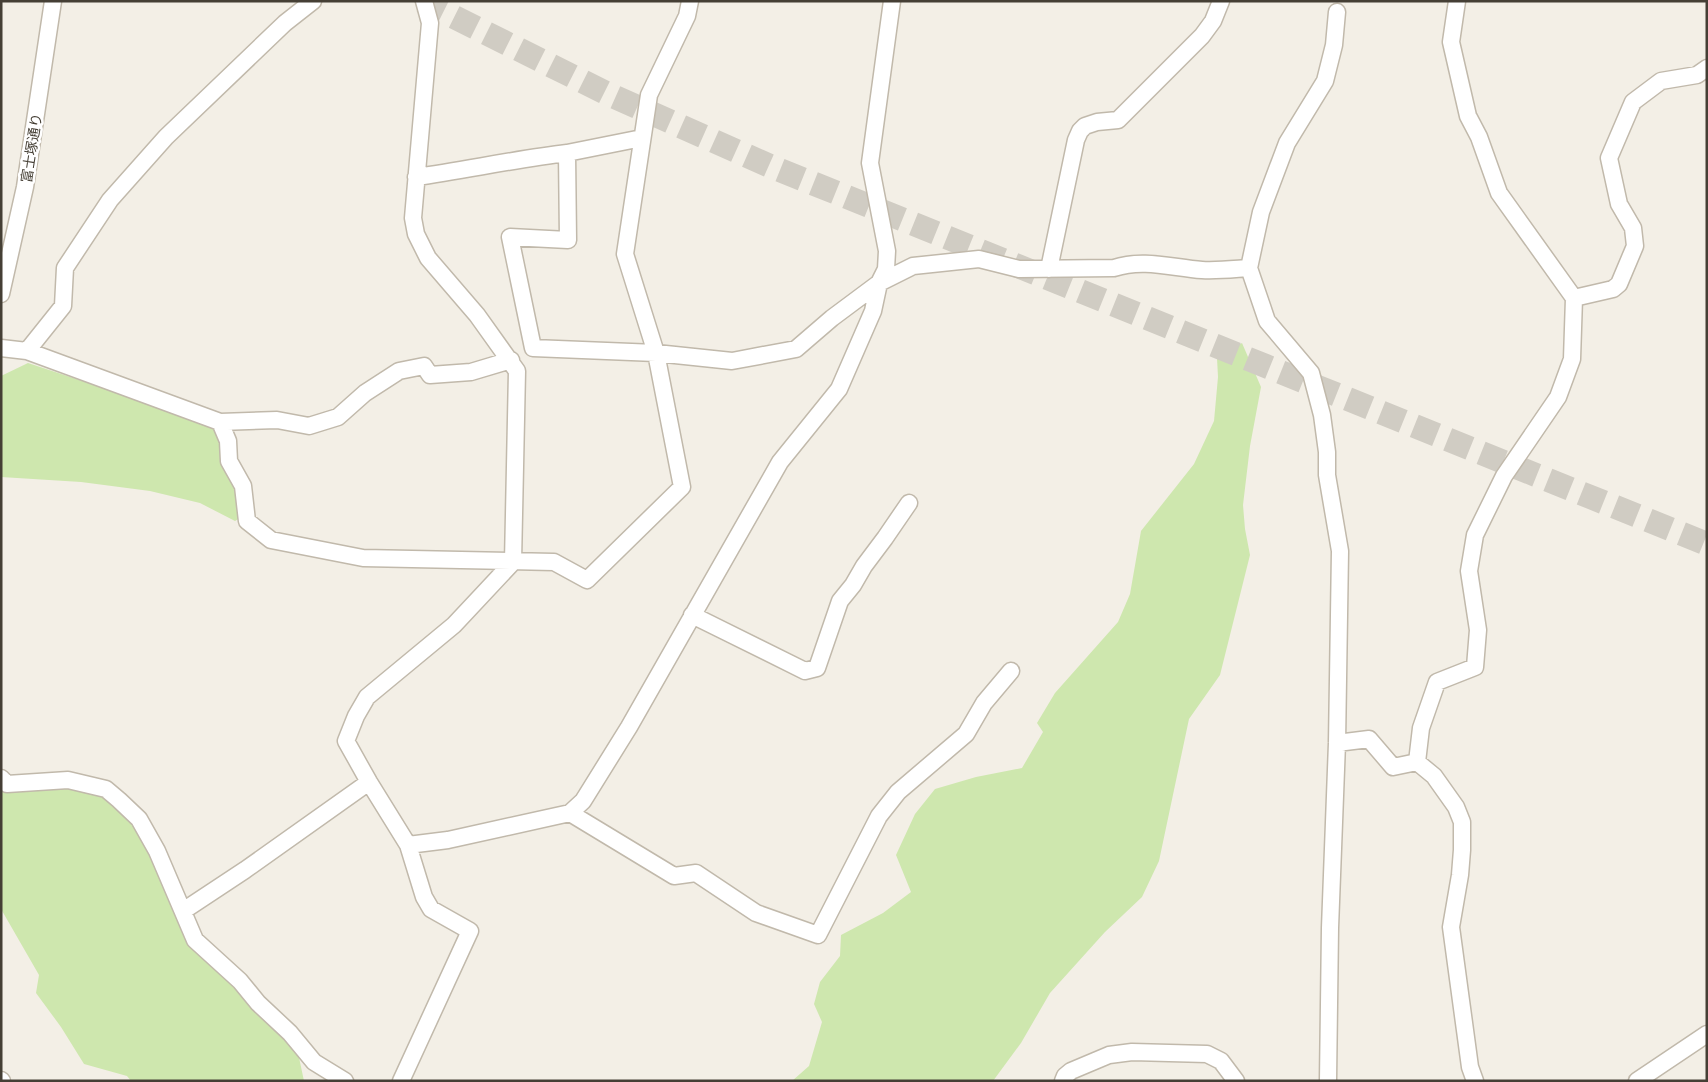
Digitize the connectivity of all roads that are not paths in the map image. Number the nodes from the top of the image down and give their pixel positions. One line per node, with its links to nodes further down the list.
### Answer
1 (53, 1): 16 (street, 富士塚通り)
2 (313, 1): 19 (street)
3 (424, 1): 12 (street)
4 (690, 1): 10 (street)
5 (892, 1): 15 (street)
6 (1221, 1): 14 (street)
7 (1457, 1): 17 (street)
8 (1337, 12): 13 (street)
9 (1707, 68): 17 (street)
10 (642, 138): 11 (street); 20 (street)
11 (566, 153): 12 (street); 20 (street)
12 (416, 177): 21 (street)
13 (1249, 268): 14 (street); 27 (street)
14 (1049, 269): 15 (street)
15 (879, 283): 20 (street); 25 (street)
16 (1, 294)
17 (1574, 298): 28 (street)
18 (1, 348): 19 (street)
19 (27, 351): 22 (street)
20 (656, 353): 24 (street)
21 (510, 360): 22 (street); 24 (street)
22 (220, 422): 24 (street)
23 (909, 503): 25 (street)
24 (513, 562): 30 (street)
25 (692, 615): 31 (street)
26 (1011, 671): 31 (street)
27 (1337, 743): 28 (street); 39 (street)
28 (1416, 762): 40 (street)
29 (1, 778): 33 (street)
30 (369, 782): 32 (street); 33 (street)
31 (570, 813): 32 (street)
32 (408, 845): 36 (street)
33 (183, 911): 35 (street)
34 (1707, 1034): 41 (street)
35 (345, 1081)
36 (401, 1081)
37 (1063, 1081): 38 (street)
38 (1236, 1081)
39 (1328, 1081)
40 (1475, 1081)
41 (1637, 1081)

